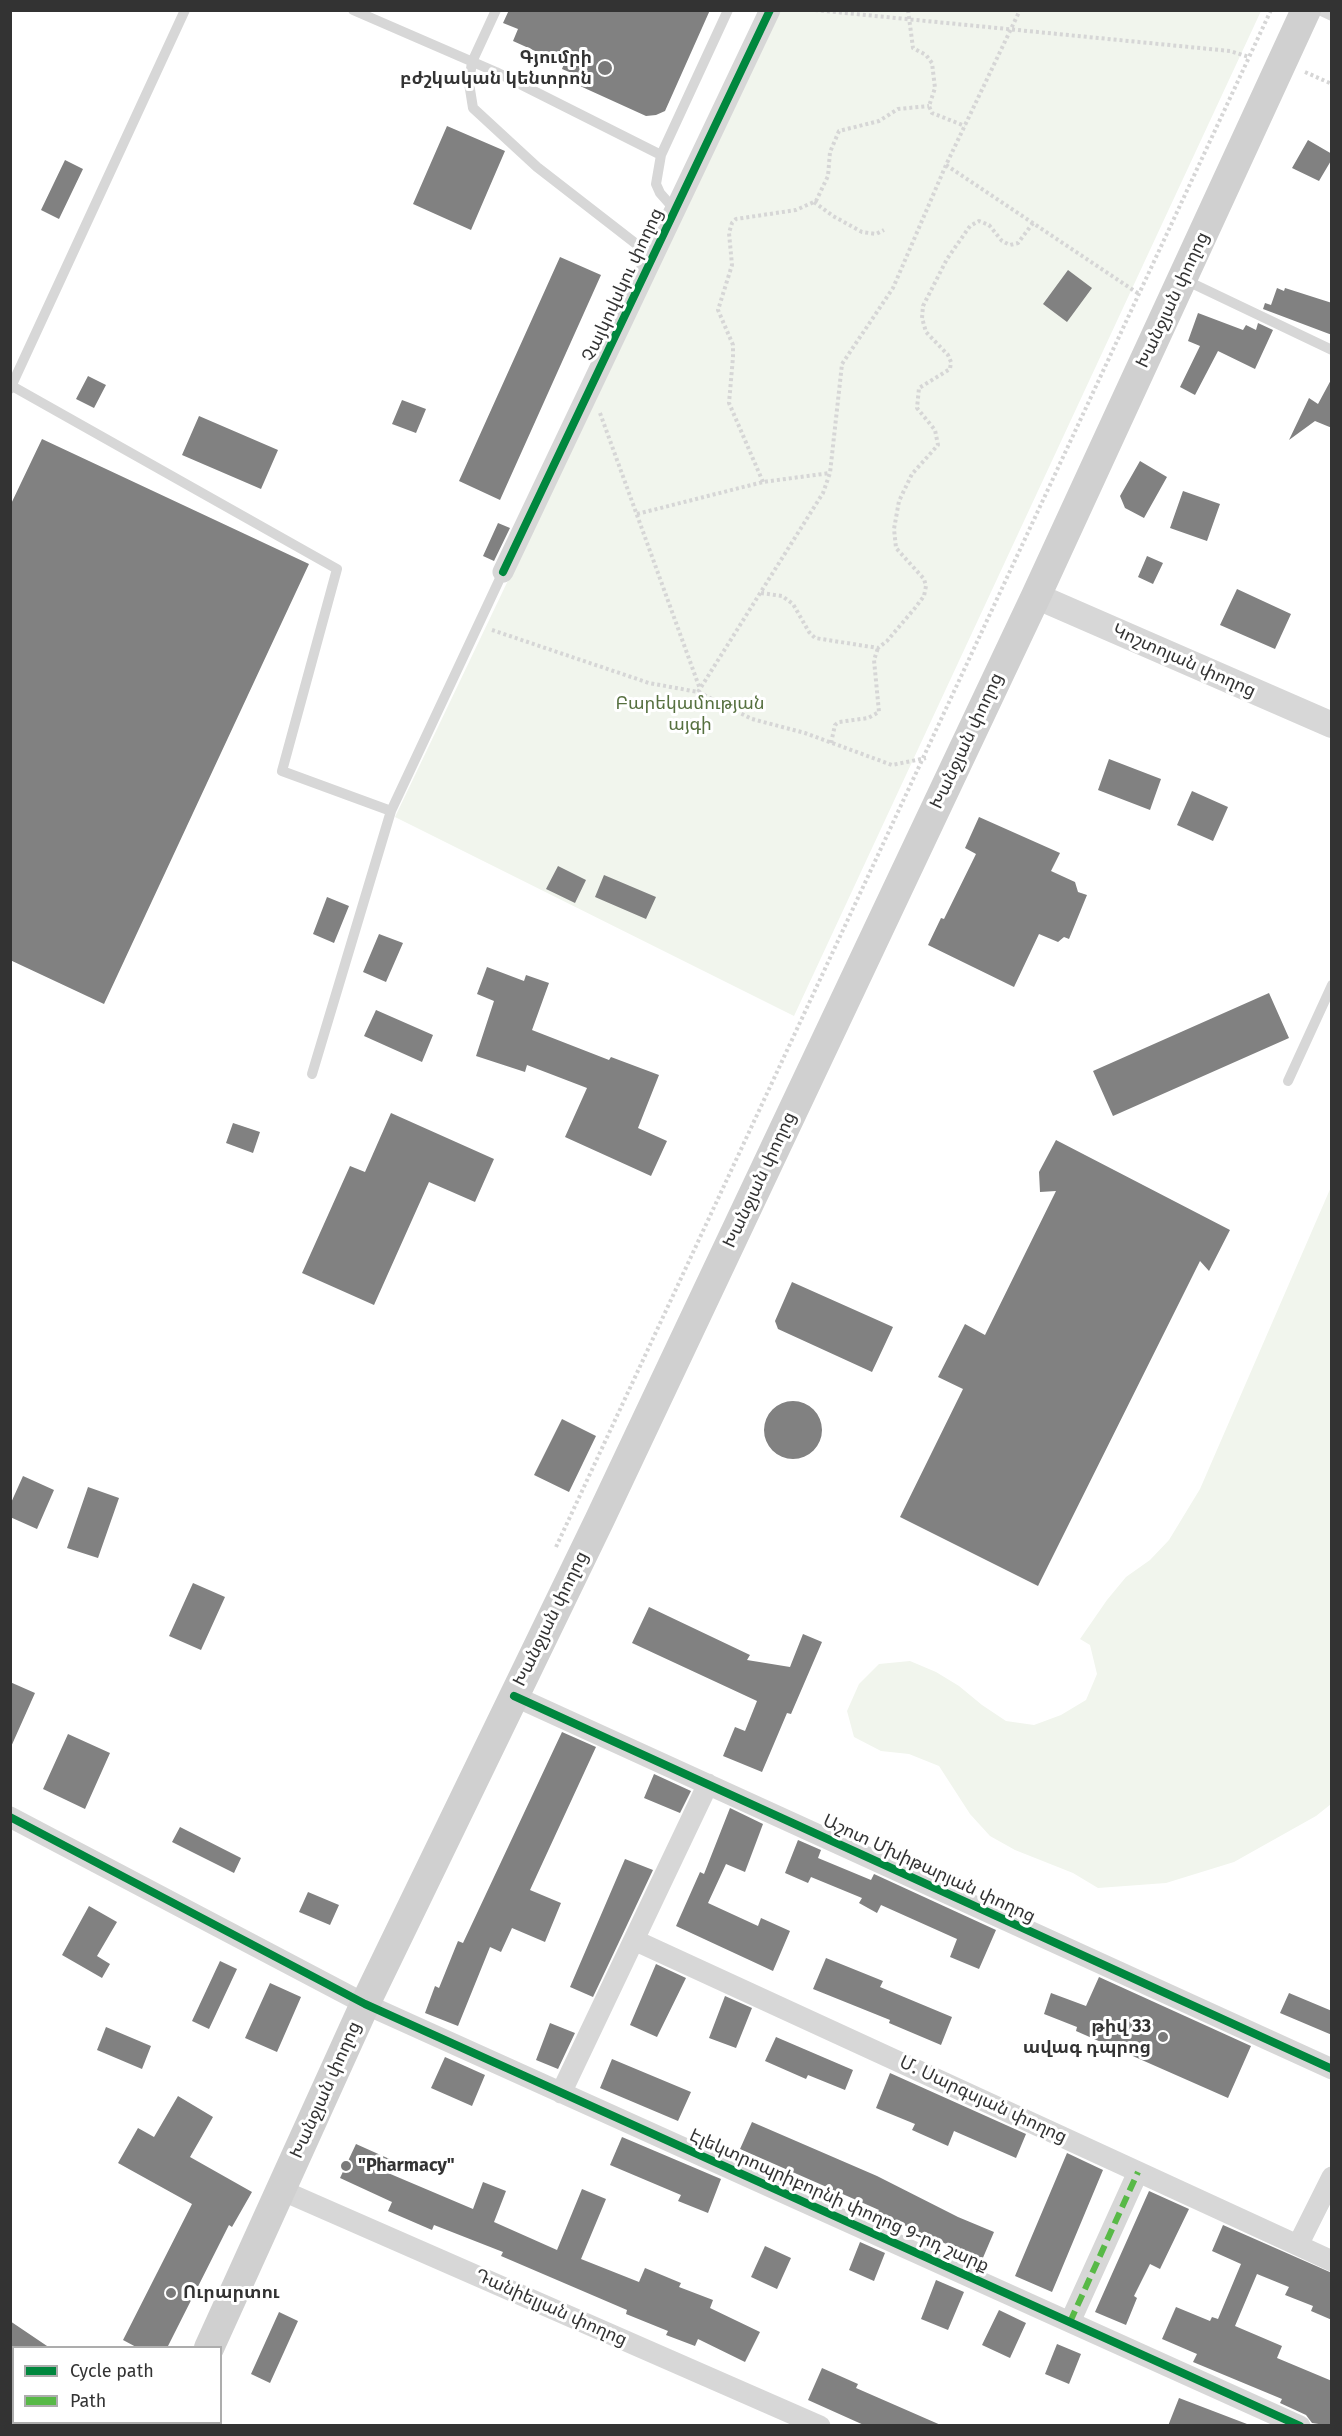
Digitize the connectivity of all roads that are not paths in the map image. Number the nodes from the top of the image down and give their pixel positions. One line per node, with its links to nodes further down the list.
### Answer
1 (185, 10): 15 (lane)
2 (353, 10): 9 (lane)
3 (496, 10): 9 (lane)
4 (728, 10): 10 (lane)
5 (770, 10): 11 (street, Չայկովսկու փողոց)
6 (1306, 10): 13 (main road, Խանջյան փողոց)
7 (1319, 10): 8 (lane)
8 (1332, 16)
9 (472, 62): 10 (lane); 12 (lane)
10 (661, 155): 11 (lane)
11 (675, 210): 12 (street, Չայկովսկու փողոց)
12 (653, 257): 16 (street, Չայկովսկու փողոց)
13 (1182, 279): 14 (lane); 17 (main road, Խանջյան փողոց)
14 (1332, 350)
15 (11, 387): 19 (lane)
16 (503, 572): 19 (lane)
17 (1036, 596): 18 (street, Կոշտոյան փողոց); 23 (main road, Խանջյան փողոց)
18 (1332, 725)
19 (391, 811): 21 (lane)
20 (1332, 985): 22 (lane)
21 (312, 1074)
22 (1288, 1082)
23 (514, 1696): 24 (street, Աշոտ Մխիթարյան փողոց); 27 (main road, Խանջյան փողոց)
24 (708, 1784): 26 (street); 28 (street, Աշոտ Մխիթարյան փողոց)
25 (10, 1817): 27 (street, Էլեկտրոպրիբորնի փողոց 9-րդ շարք)
26 (634, 1940): 29 (street); 30 (street, Մ. Սարգսյան փողոց)
27 (366, 2004): 29 (street, Էլեկտրոպրիբորնի փողոց 9-րդ շարք); 32 (main road, Խանջյան փողոց)
28 (1332, 2069)
29 (561, 2092): 35 (street, Էլեկտրոպրիբորնի փողոց 9-րդ շարք)
30 (1138, 2172): 33 (street, Մ. Սարգսյան փողոց); 35 (street)
31 (1332, 2177): 33 (street)
32 (281, 2190): 36 (main road, Խանջյան փողոց); 38 (street, Դանիելյան փողոց)
33 (1298, 2245): 34 (street, Մ. Սարգսյան փողոց)
34 (1332, 2261)
35 (1070, 2322): 37 (street, Էլեկտրոպրիբորնի փողոց 9-րդ շարք)
36 (210, 2346)
37 (1268, 2419): 39 (street, Էլեկտրոպրիբորնի փողոց 9-րդ շարք)
38 (820, 2426)
39 (1300, 2426)

